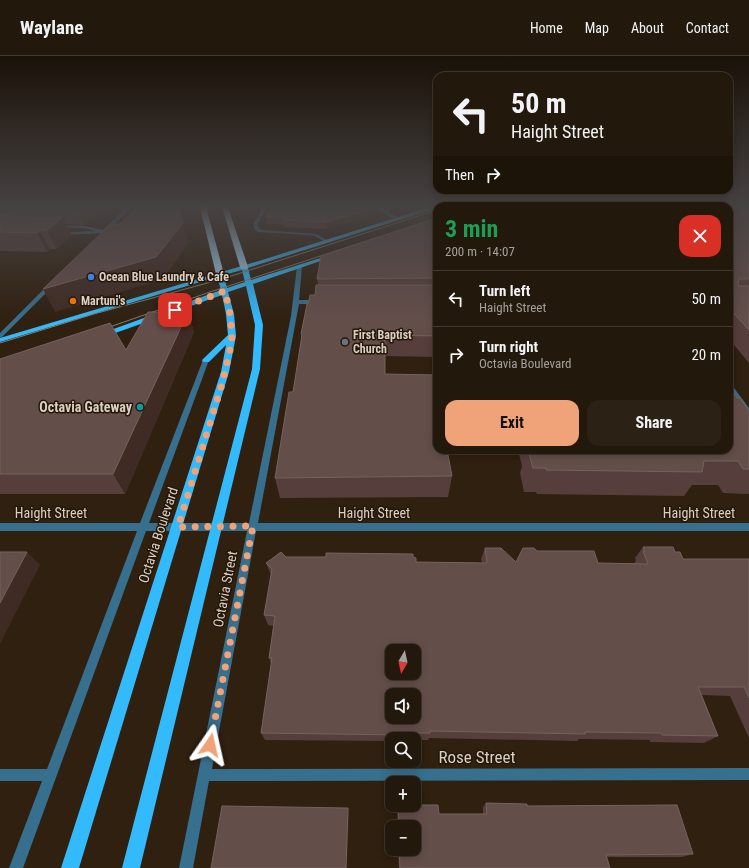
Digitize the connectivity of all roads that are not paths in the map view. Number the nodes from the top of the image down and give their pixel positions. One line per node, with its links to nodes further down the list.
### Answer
1 (213, 245): 7 (highway, Octavia Boulevard)
2 (237, 245): 5 (highway)
3 (315, 245): 5 (main road)
4 (335, 255): 6 (main road)
5 (244, 267): 7 (main road); 9 (main road)
6 (299, 267): 9 (main road); 11 (street, Octavia Street)
7 (220, 274): 10 (main road, Octavia Boulevard); 16 (main road)
8 (58, 278): 13 (street)
9 (249, 283): 10 (main road); 25 (main road)
10 (225, 291): 14 (main road, Octavia Boulevard); 15 (main road)
11 (296, 302): 12 (street); 20 (street, Octavia Street)
12 (325, 302)
13 (0, 336)
14 (232, 336): 17 (main road); 24 (main road, Octavia Boulevard)
15 (90, 339)
16 (0, 340)
17 (206, 360): 23 (street)
18 (733, 391): 19 (street)
19 (749, 413)
20 (253, 526): 21 (street, Haight Street); 25 (street, Haight Street); 28 (street, Octavia Street)
21 (749, 526)
22 (0, 527): 23 (street, Haight Street)
23 (142, 527): 24 (street, Haight Street); 27 (street)
24 (178, 527): 25 (street, Haight Street); 31 (main road, Octavia Boulevard)
25 (217, 527): 32 (main road)
26 (749, 774): 28 (street, Rose Street)
27 (50, 775): 29 (street); 30 (street)
28 (204, 775): 33 (street, Octavia Street)
29 (0, 776)
30 (16, 868)
31 (70, 868)
32 (131, 868)
33 (186, 868)

